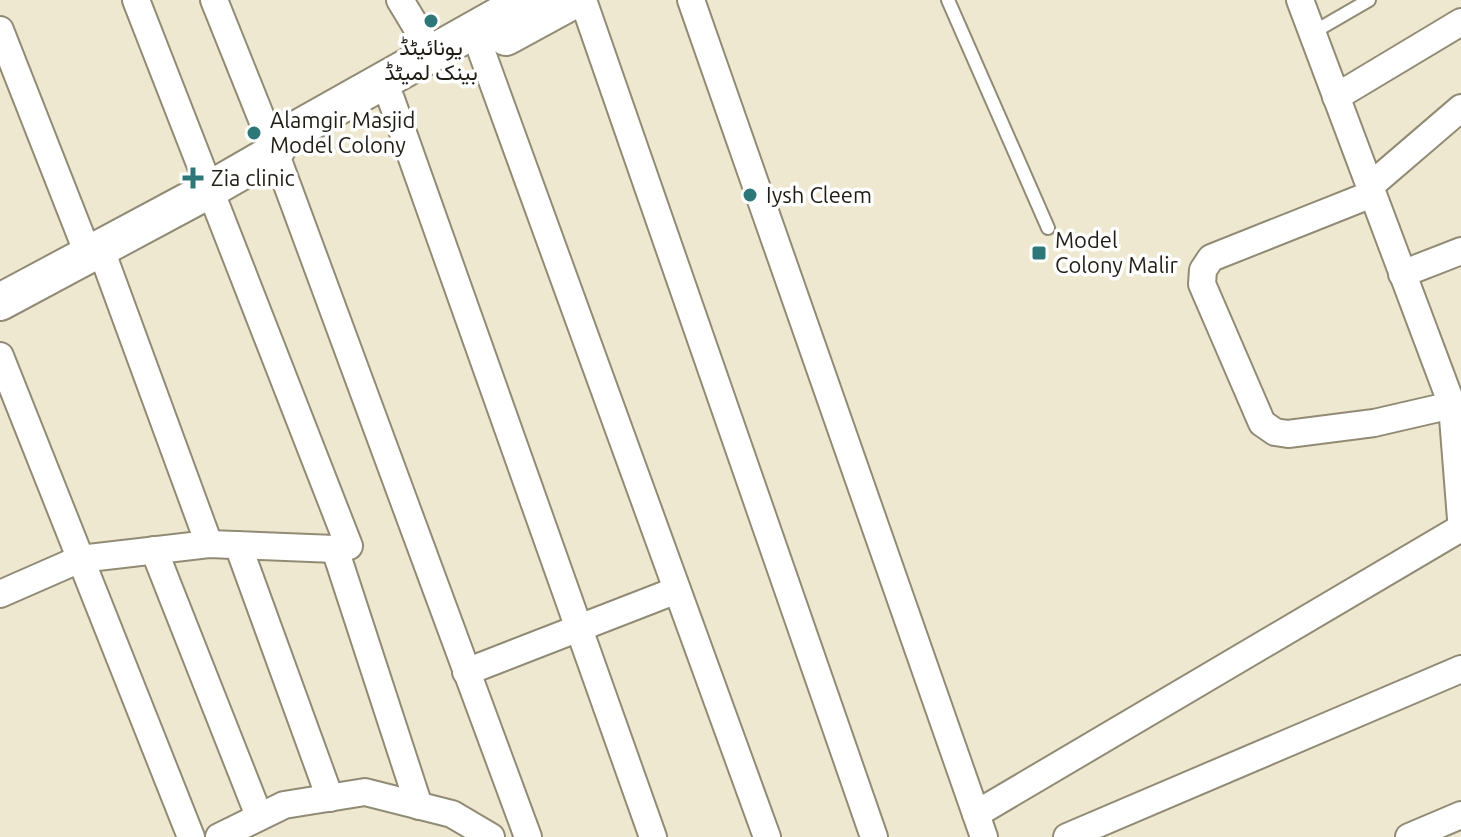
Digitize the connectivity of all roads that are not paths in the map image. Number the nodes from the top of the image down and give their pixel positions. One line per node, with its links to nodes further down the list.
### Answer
1 (136, 0): 20 (street)
2 (214, 0): 19 (street)
3 (400, 0): 15 (street)
4 (527, 0): 15 (main road)
5 (574, 0): 14 (main road)
6 (583, 0): 52 (street)
7 (691, 0): 45 (street)
8 (948, 0): 22 (lane)
9 (1300, 0): 13 (street)
10 (1369, 0): 13 (lane)
11 (1461, 22): 16 (street)
12 (0, 30): 23 (street)
13 (1312, 33): 16 (street)
14 (481, 50): 17 (main road); 36 (street)
15 (432, 53): 19 (main road)
16 (1336, 97): 21 (street)
17 (391, 99): 19 (main road); 38 (street)
18 (1460, 112): 21 (street)
19 (275, 152): 20 (main road); 40 (street)
20 (209, 190): 23 (main road); 33 (street)
21 (1371, 191): 25 (street); 28 (street)
22 (1048, 228)
23 (94, 250): 26 (main road); 31 (street)
24 (1461, 251): 25 (street)
25 (1402, 274): 28 (street)
26 (0, 302)
27 (0, 356): 35 (street)
28 (1452, 405): 29 (street)
29 (1461, 519)
30 (1461, 528): 45 (street)
31 (209, 544): 32 (street); 34 (street)
32 (238, 545): 33 (street); 41 (street)
33 (335, 549): 42 (street)
34 (154, 550): 35 (street); 44 (street)
35 (80, 559): 37 (street); 46 (street)
36 (677, 590): 38 (street); 51 (street)
37 (0, 594)
38 (579, 629): 40 (street); 50 (street)
39 (1461, 669): 53 (street)
40 (466, 672): 49 (street)
41 (330, 798): 42 (street); 44 (street)
42 (419, 806): 48 (street)
43 (1461, 815): 54 (street)
44 (259, 816): 47 (street)
45 (980, 825)
46 (191, 837)
47 (219, 837)
48 (491, 837)
49 (528, 837)
50 (653, 837)
51 (767, 837)
52 (874, 837)
53 (1067, 837)
54 (1409, 837)

